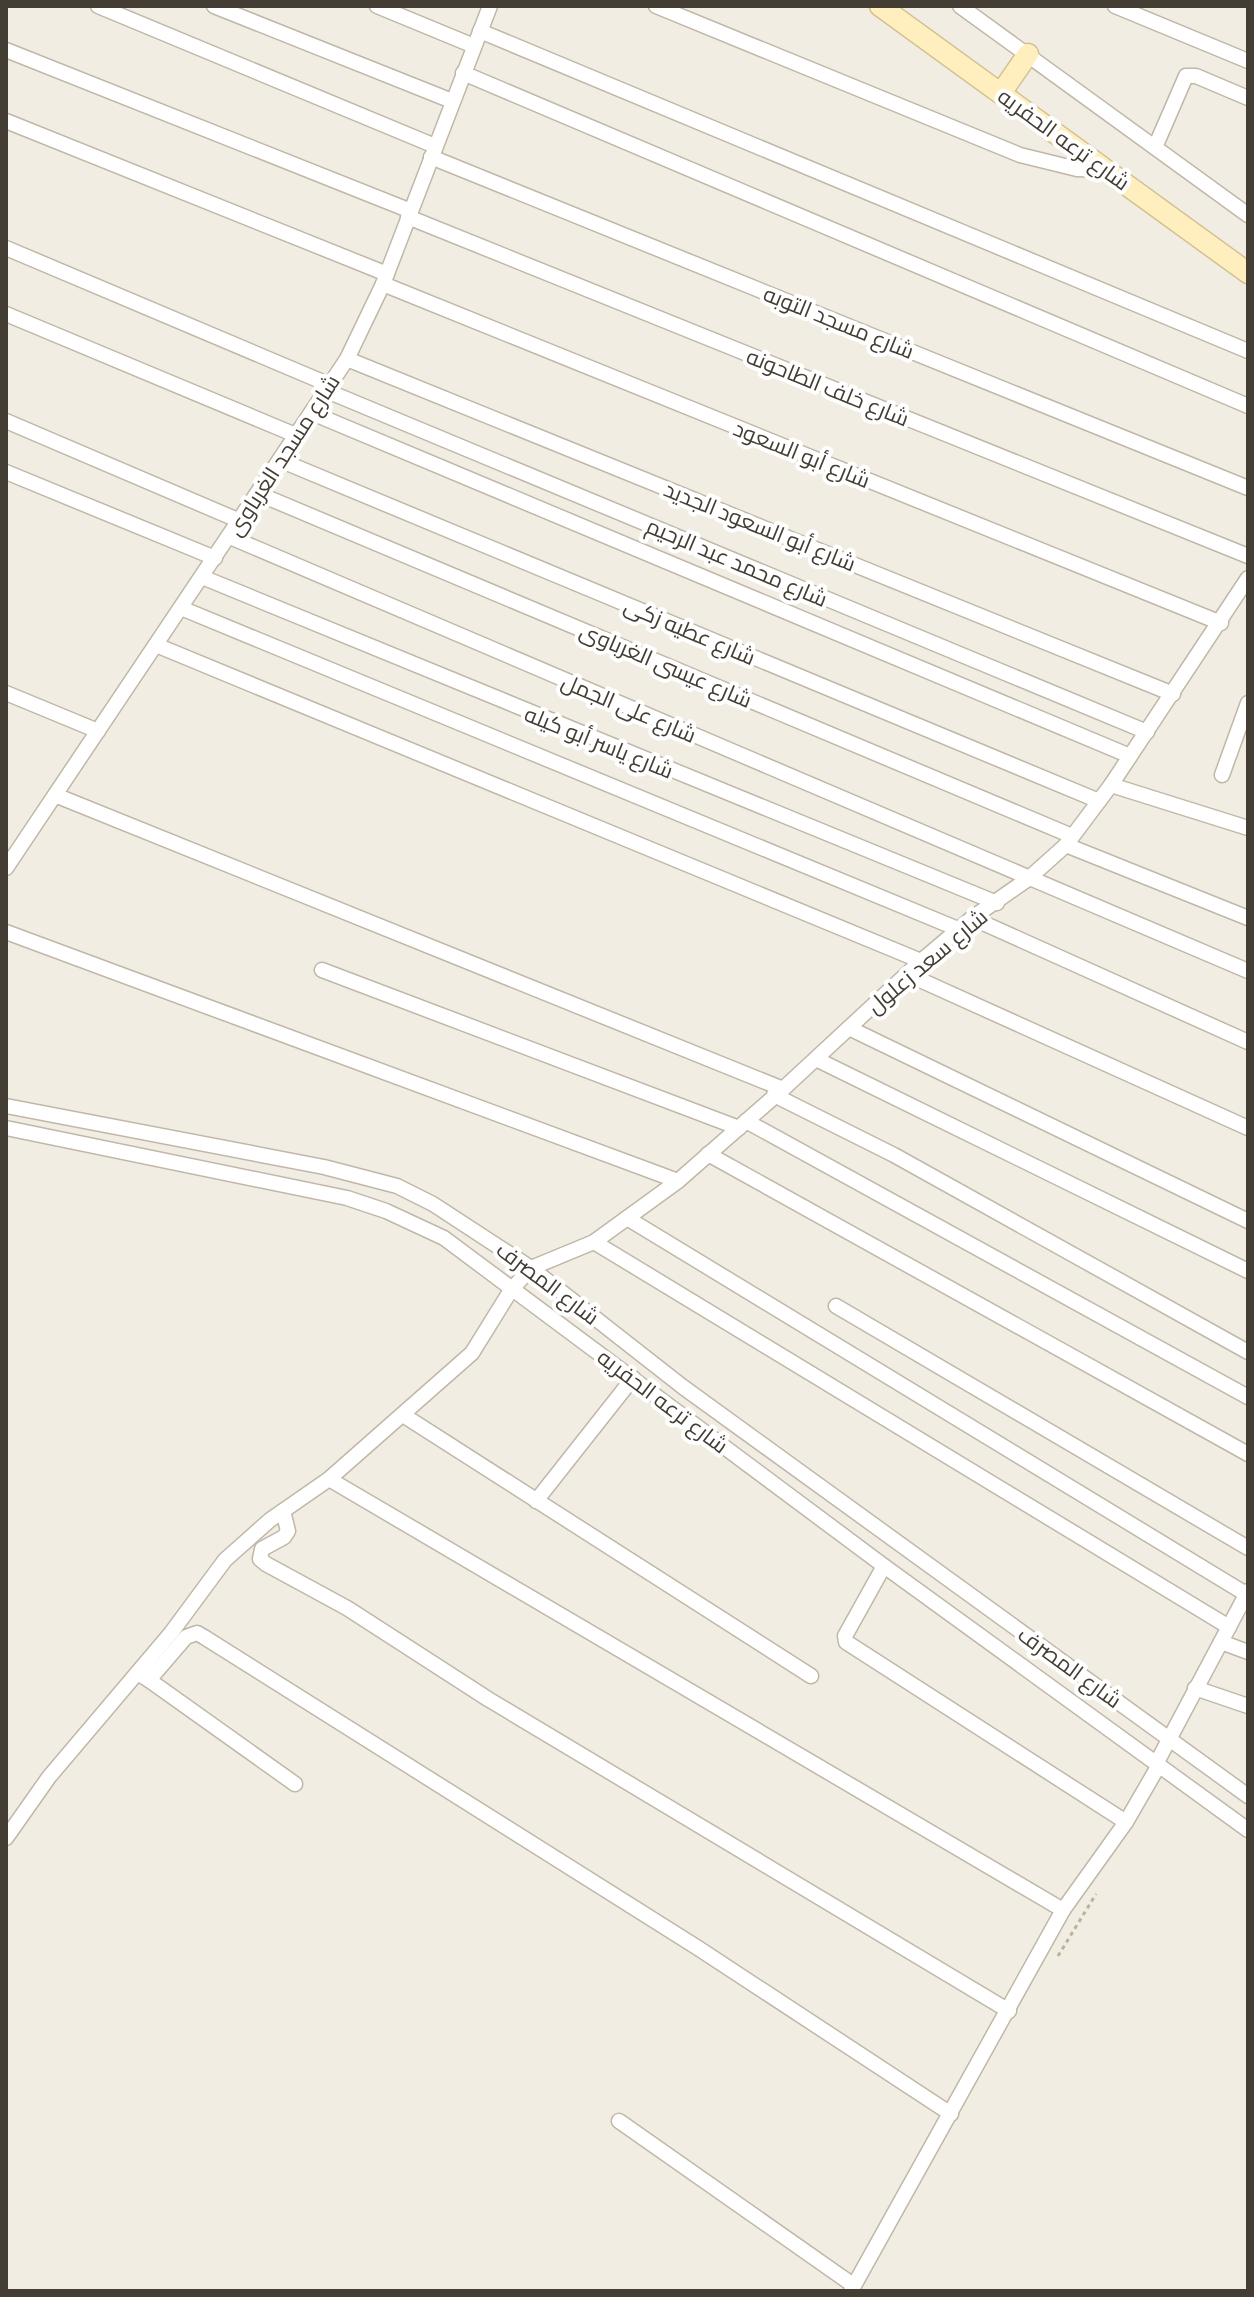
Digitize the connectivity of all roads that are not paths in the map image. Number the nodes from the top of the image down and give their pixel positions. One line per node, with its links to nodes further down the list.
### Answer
1 (98, 6): 20 (street, شارع مسجد التوبه)
2 (214, 6): 17 (street)
3 (377, 6): 10 (street)
4 (490, 6): 9 (street, شارع مسجد الغرباوى)
5 (656, 6): 21 (street)
6 (880, 6): 15 (street, شارع ترعه الحفريه)
7 (1115, 6): 13 (street)
8 (964, 7): 12 (street)
9 (480, 31): 10 (street, شارع مسجد الغرباوى); 28 (street)
10 (474, 46): 14 (street, شارع مسجد الغرباوى)
11 (6, 50): 22 (street, شارع خلف الطاحونه)
12 (1028, 54): 15 (street); 19 (street)
13 (1248, 61)
14 (463, 73): 17 (street, شارع مسجد الغرباوى); 31 (street)
15 (1001, 93): 21 (street, شارع ترعه الحفريه)
16 (1248, 98): 19 (street)
17 (452, 101): 20 (street, شارع مسجد الغرباوى)
18 (6, 121): 26 (street, شارع أبو السعود)
19 (1156, 145): 23 (street)
20 (433, 151): 22 (street, شارع مسجد الغرباوى); 37 (street, شارع مسجد التوبه)
21 (1107, 170): 25 (street, شارع ترعه الحفريه)
22 (410, 214): 26 (street, شارع مسجد الغرباوى); 41 (street, شارع خلف الطاحونه)
23 (1248, 215)
24 (6, 248): 30 (street, شارع محمد عبد الرحيم)
25 (1248, 273)
26 (385, 279): 29 (street, شارع مسجد الغرباوى); 47 (street, شارع أبو السعود)
27 (6, 314): 34 (street)
28 (1248, 351)
29 (347, 359): 30 (street, شارع مسجد الغرباوى); 50 (street, شارع أبو السعود الجديد)
30 (328, 388): 32 (street, شارع مسجد الغرباوى); 53 (street, شارع محمد عبد الرحيم)
31 (1248, 406)
32 (312, 413): 34 (street, شارع مسجد الغرباوى); 54 (street)
33 (6, 421): 39 (street)
34 (298, 436): 35 (street, شارع مسجد الغرباوى)
35 (282, 461): 38 (street, شارع مسجد الغرباوى); 58 (street, شارع عطيه زكى)
36 (6, 472): 42 (street)
37 (1248, 488)
38 (259, 494): 39 (street, شارع مسجد الغرباوى); 60 (street, شارع عيسى الغرباوى)
39 (240, 521): 40 (street, شارع مسجد الغرباوى)
40 (230, 537): 42 (street, شارع مسجد الغرباوى); 62 (street, شارع على الجمل)
41 (1248, 556)
42 (215, 558): 43 (street, شارع مسجد الغرباوى)
43 (202, 577): 46 (street, شارع مسجد الغرباوى); 63 (street, شارع ياسر أبو كيله)
44 (1248, 578): 45 (street, شارع سعد زعلول)
45 (1244, 595): 47 (street, شارع سعد زعلول)
46 (181, 608): 48 (street, شارع مسجد الغرباوى); 66 (street)
47 (1221, 623): 50 (street, شارع سعد زعلول)
48 (156, 645): 52 (street, شارع مسجد الغرباوى); 68 (street)
49 (6, 693): 52 (street)
50 (1173, 694): 53 (street, شارع سعد زعلول)
51 (1248, 703): 55 (street)
52 (98, 731): 57 (street, شارع مسجد الغرباوى)
53 (1147, 732): 54 (street, شارع سعد زعلول)
54 (1130, 756): 56 (street, شارع سعد زعلول)
55 (1222, 775)
56 (1111, 785): 58 (street, شارع سعد زعلول); 59 (street)
57 (55, 795): 61 (street, شارع مسجد الغرباوى); 75 (street)
58 (1099, 801): 60 (street, شارع سعد زعلول)
59 (1248, 828)
60 (1069, 840): 62 (street, شارع سعد زعلول); 65 (street, شارع عيسى الغرباوى)
61 (6, 868)
62 (1028, 879): 63 (street, شارع سعد زعلول); 70 (street, شارع على الجمل)
63 (997, 903): 64 (street, شارع سعد زعلول)
64 (972, 918): 66 (street, شارع سعد زعلول); 73 (street)
65 (1248, 918)
66 (958, 929): 68 (street, شارع سعد زعلول)
67 (6, 932): 81 (street)
68 (921, 961): 71 (street, شارع سعد زعلول)
69 (322, 970): 77 (street)
70 (1248, 971)
71 (907, 974): 72 (street, شارع سعد زعلول); 79 (street)
72 (849, 1028): 74 (street, شارع سعد زعلول); 83 (street)
73 (1248, 1042)
74 (816, 1059): 75 (street, شارع سعد زعلول); 86 (street)
75 (779, 1092): 77 (street, شارع سعد زعلول); 89 (street)
76 (6, 1106): 85 (street, شارع المصرف)
77 (742, 1125): 80 (street, شارع سعد زعلول); 91 (street)
78 (6, 1128): 87 (street, شارع ترعه الحفريه)
79 (1248, 1128)
80 (708, 1154): 81 (street, شارع سعد زعلول); 93 (street)
81 (678, 1181): 82 (street, شارع سعد زعلول)
82 (627, 1218): 84 (street, شارع سعد زعلول); 99 (street)
83 (1248, 1221)
84 (594, 1242): 85 (street, شارع سعد زعلول); 101 (street)
85 (531, 1268): 87 (street); 108 (street, شارع المصرف)
86 (1248, 1271)
87 (511, 1290): 90 (street, شارع ترعه الحفريه); 92 (street)
88 (836, 1306): 97 (street)
89 (1248, 1352)
90 (633, 1378): 95 (street); 98 (street, شارع ترعه الحفريه)
91 (1248, 1397)
92 (403, 1415): 94 (street); 95 (street)
93 (1248, 1454)
94 (329, 1479): 96 (street); 115 (street)
95 (536, 1501): 104 (street)
96 (283, 1511): 105 (street); 116 (street)
97 (1248, 1548)
98 (884, 1566): 109 (street, شارع ترعه الحفريه); 112 (street)
99 (1247, 1592): 100 (street)
100 (1242, 1615): 101 (street)
101 (1229, 1627): 102 (street)
102 (1221, 1642): 103 (street); 106 (street)
103 (1248, 1652)
104 (811, 1676)
105 (143, 1677): 110 (street); 114 (street); 117 (street)
106 (1195, 1688): 107 (street); 108 (street)
107 (1248, 1706)
108 (1169, 1738): 109 (street); 111 (street, شارع المصرف)
109 (1157, 1765): 112 (street); 113 (street, شارع ترعه الحفريه)
110 (295, 1784)
111 (1248, 1796)
112 (1126, 1822): 115 (street)
113 (1248, 1830)
114 (6, 1838)
115 (1063, 1910): 116 (street)
116 (1009, 2011): 117 (street)
117 (951, 2114): 119 (street)
118 (619, 2121): 119 (street)
119 (852, 2288)

